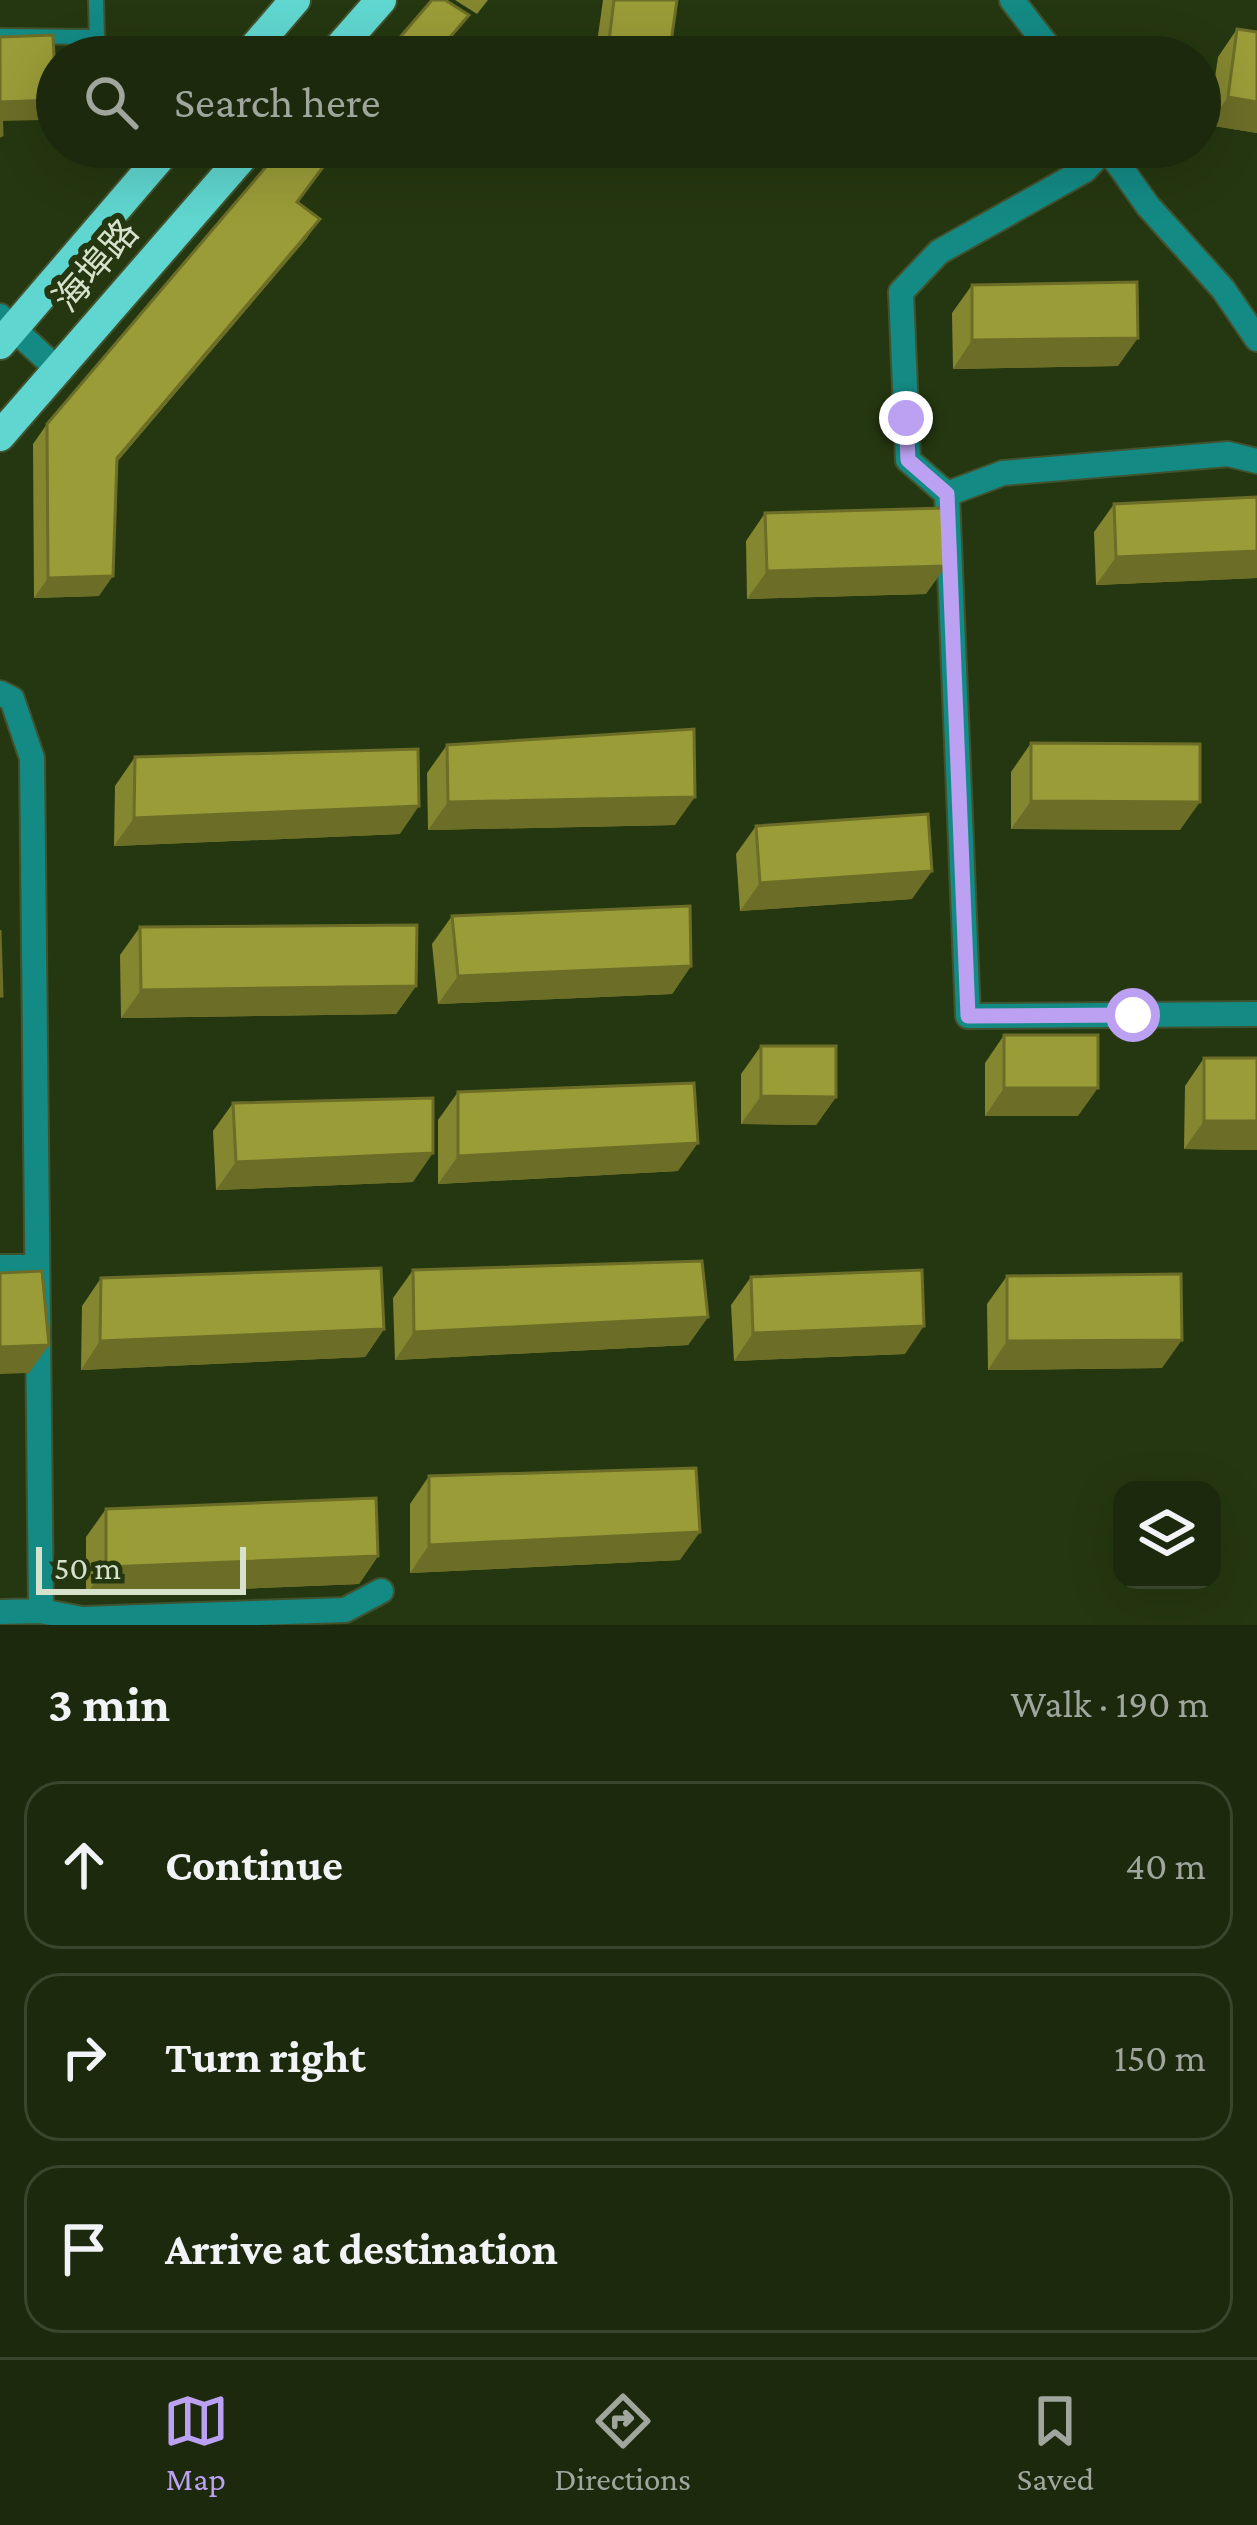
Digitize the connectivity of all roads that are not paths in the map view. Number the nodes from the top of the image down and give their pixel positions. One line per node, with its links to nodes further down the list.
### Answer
1 (96, 0): 7 (lane)
2 (295, 0): 8 (main road)
3 (381, 0): 9 (main road)
4 (1012, 0): 10 (street)
5 (0, 36): 6 (lane)
6 (36, 36)
7 (97, 36)
8 (264, 36)
9 (349, 36)
10 (1040, 36)
11 (150, 168): 15 (main road, 海埠路)
12 (232, 168): 17 (main road, 海埠路)
13 (1087, 168): 20 (street)
14 (1121, 168): 16 (street)
15 (4, 330): 17 (street)
16 (1257, 339)
17 (56, 368): 18 (main road, 海埠路)
18 (0, 436)
19 (1257, 460): 20 (street)
20 (947, 494): 22 (street)
21 (0, 694): 24 (street)
22 (1257, 1015)
23 (0, 1267): 24 (street)
24 (36, 1267): 27 (street)
25 (381, 1592): 27 (street)
26 (0, 1612): 27 (street)
27 (41, 1612)

